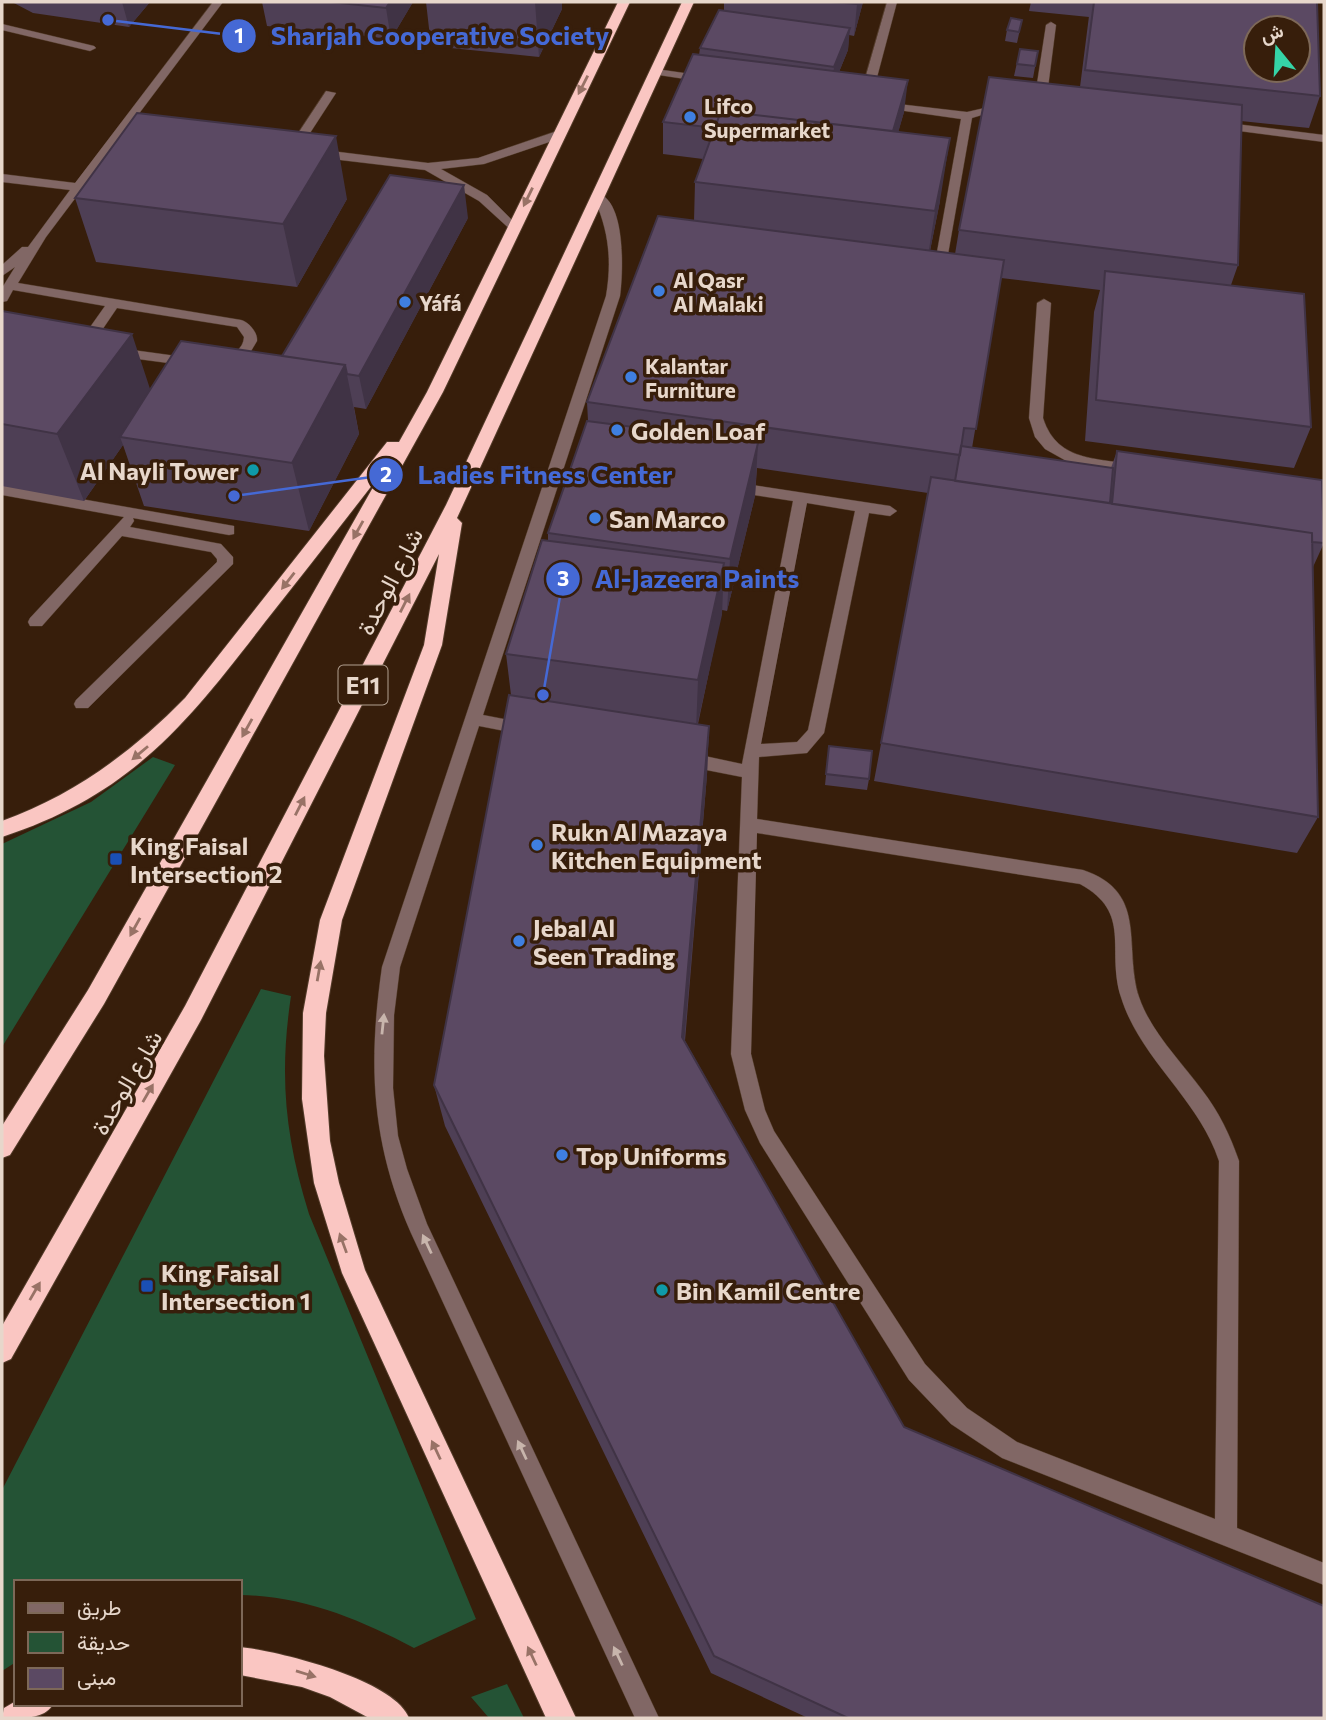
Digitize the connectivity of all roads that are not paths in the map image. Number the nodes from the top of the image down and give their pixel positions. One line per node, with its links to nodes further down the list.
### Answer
1 (218, 2): 21 (street)
2 (624, 2): 17 (highway, شارع الوحدة, one-way to 17)
3 (688, 2): 8 (highway, شارع الوحدة / E11)
4 (892, 2): 13 (street)
5 (1051, 25): 14 (street)
6 (2, 26): 7 (street)
7 (90, 48)
8 (656, 72): 9 (street); 22 (highway, شارع الوحدة / E11)
9 (722, 82)
10 (330, 93): 19 (street)
11 (852, 101): 13 (street)
12 (1016, 102): 15 (street)
13 (865, 103): 15 (street)
14 (1054, 104)
15 (967, 116): 26 (street)
16 (1202, 124): 18 (street)
17 (557, 135): 19 (street); 23 (highway, شارع الوحدة, one-way to 23)
18 (1324, 139)
19 (428, 167): 23 (street)
20 (2, 178): 21 (street)
21 (77, 187): 24 (street)
22 (600, 198): 35 (highway, شارع الوحدة / E11); 43 (street)
23 (513, 228): 30 (highway, شارع الوحدة)
24 (41, 236): 25 (street); 27 (street)
25 (2, 272)
26 (939, 274)
27 (6, 292): 28 (street)
28 (114, 303): 28 (street)
29 (1044, 303): 31 (street)
30 (435, 391): 49 (highway, one-way to 49); 50 (highway, شارع الوحدة, one-way to 50)
31 (1145, 472)
32 (720, 485): 34 (street)
33 (2, 490): 38 (street)
34 (801, 498): 36 (street); 45 (street)
35 (455, 505): 51 (highway, شارع الوحدة / E11, one-way to 35); 58 (highway, one-way to 35)
36 (863, 507): 37 (street); 45 (street)
37 (890, 511)
38 (134, 513): 39 (street); 40 (street)
39 (119, 530): 41 (street); 42 (street)
40 (229, 530)
41 (36, 622)
42 (82, 704)
43 (473, 719): 44 (street); 59 (street, one-way to 43)
44 (539, 732)
45 (751, 751): 47 (street)
46 (671, 757): 47 (street)
47 (750, 772): 48 (street)
48 (747, 824): 52 (street); 52 (street)
49 (2, 829)
50 (2, 1147)
51 (2, 1350)
52 (1226, 1537): 53 (street)
53 (1324, 1574)
54 (242, 1661): 57 (highway, one-way to 57)
55 (35, 1706): 56 (highway)
56 (14, 1718)
57 (395, 1718)
58 (561, 1718)
59 (647, 1718)

